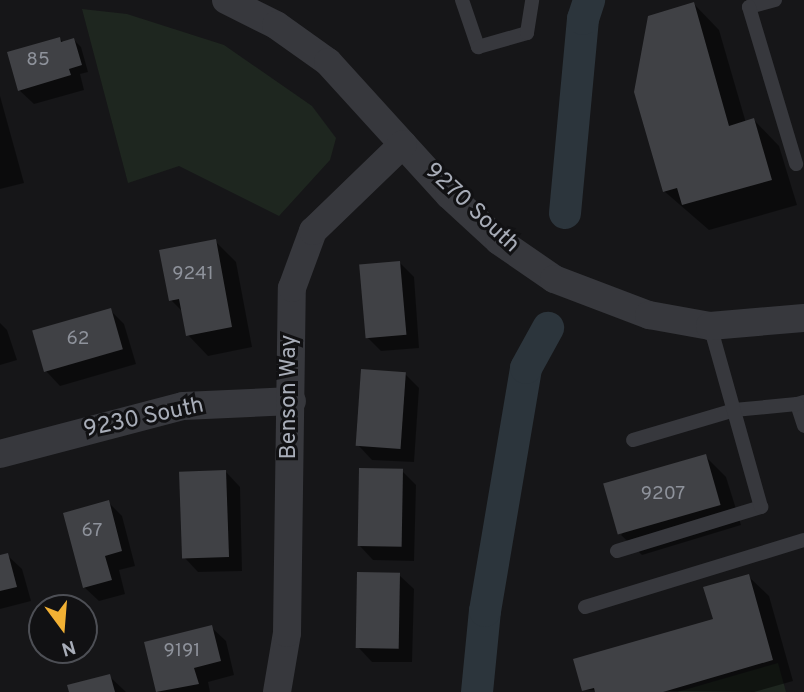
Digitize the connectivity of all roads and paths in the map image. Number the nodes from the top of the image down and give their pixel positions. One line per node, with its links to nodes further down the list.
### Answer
1 (226, 0): 6 (street, 9270 South)
2 (462, 0): 3 (lane)
3 (532, 0)
4 (775, 0): 5 (lane)
5 (748, 3): 7 (lane)
6 (403, 144): 9 (street, 9270 South); 10 (street, Benson Way)
7 (796, 164)
8 (804, 318): 9 (street, 9270 South)
9 (710, 326): 12 (lane)
10 (292, 401): 15 (street, 9230 South); 19 (street, Benson Way)
11 (801, 403): 12 (lane); 13 (lane)
12 (734, 410): 14 (lane); 17 (lane)
13 (804, 426)
14 (632, 440)
15 (0, 454)
16 (804, 540): 18 (lane)
17 (617, 551)
18 (585, 607)
19 (276, 692)

